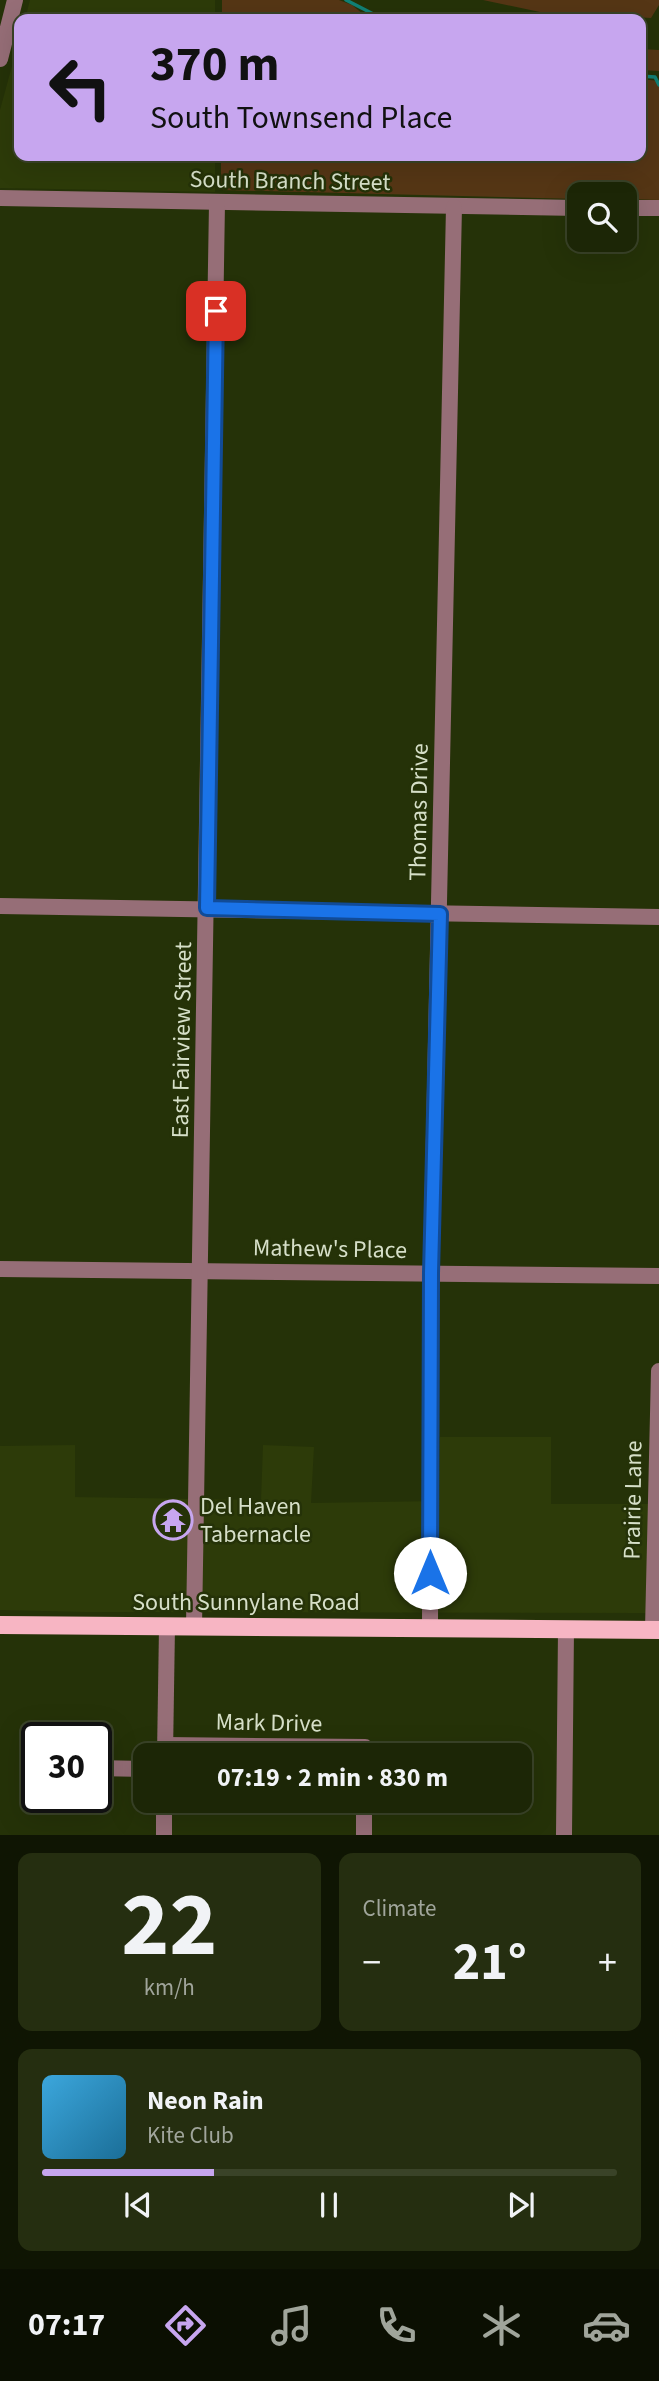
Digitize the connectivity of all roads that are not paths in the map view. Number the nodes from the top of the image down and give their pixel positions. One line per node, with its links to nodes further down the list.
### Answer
1 (15, 0): 2 (street)
2 (0, 60)
3 (0, 198): 4 (street, South Branch Street)
4 (218, 203): 5 (street, South Branch Street); 10 (street, East Fairview Street)
5 (454, 207): 6 (street, South Branch Street); 11 (street, Thomas Drive)
6 (567, 208)
7 (637, 208): 8 (street)
8 (659, 208)
9 (0, 906): 10 (street)
10 (207, 908): 11 (street); 14 (street, East Fairview Street)
11 (440, 914): 12 (street); 15 (street, Thomas Drive)
12 (659, 916)
13 (0, 1269): 14 (street, Mathew's Place)
14 (200, 1270): 15 (street, Mathew's Place); 20 (street, East Fairview Street)
15 (431, 1273): 16 (street, Mathew's Place); 21 (street, Thomas Drive)
16 (659, 1276)
17 (659, 1371): 23 (street, Prairie Lane)
18 (0, 1625): 19 (main road, South Sunnylane Road)
19 (167, 1626): 20 (main road, South Sunnylane Road); 24 (street)
20 (194, 1627): 21 (main road, South Sunnylane Road)
21 (430, 1628): 22 (main road, South Sunnylane Road)
22 (566, 1629): 23 (main road, South Sunnylane Road); 31 (street)
23 (656, 1630)
24 (165, 1743)
25 (112, 1768): 26 (street)
26 (133, 1769)
27 (164, 1813): 29 (street)
28 (364, 1813): 30 (street)
29 (164, 1835)
30 (364, 1835)
31 (564, 1835)

